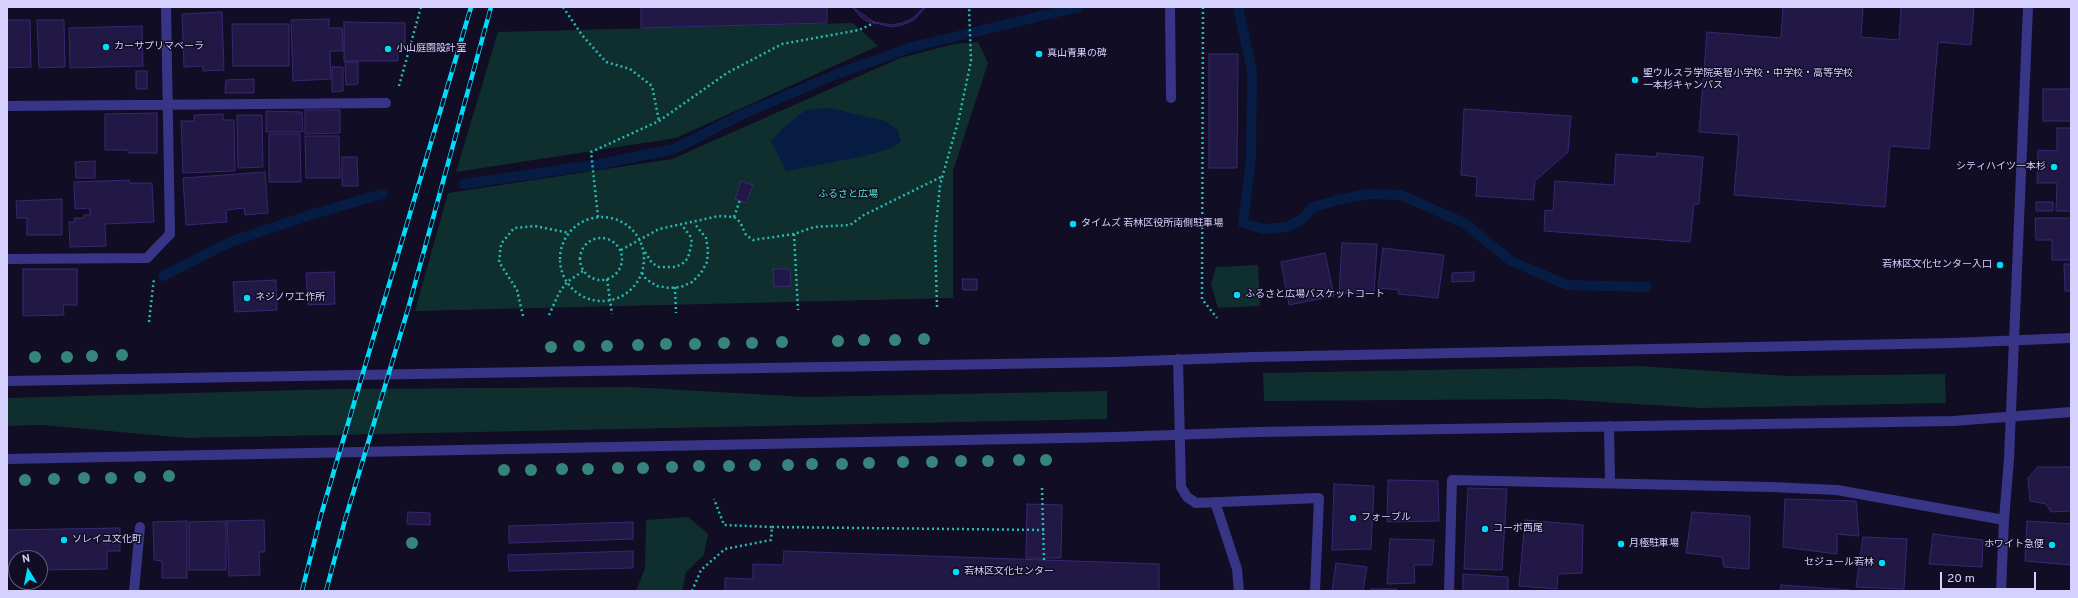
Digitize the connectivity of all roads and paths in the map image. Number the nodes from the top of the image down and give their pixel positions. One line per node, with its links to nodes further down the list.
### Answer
1 (166, 7): 10 (street)
2 (421, 7): 11 (path)
3 (563, 7): 13 (path)
4 (1170, 7): 9 (street)
5 (1203, 7): 39 (path)
6 (2028, 7): 42 (street)
7 (969, 8): 14 (path)
8 (874, 24): 13 (path)
9 (1171, 98)
10 (168, 103): 11 (street); 12 (street); 25 (street)
11 (386, 103)
12 (7, 106)
13 (659, 121): 16 (path)
14 (941, 177): 21 (path); 33 (path)
15 (740, 200): 17 (path)
16 (598, 217): 20 (path); 22 (path)
17 (734, 217): 18 (path); 21 (path)
18 (694, 222): 19 (path); 31 (path)
19 (682, 225): 22 (path); 24 (path)
20 (569, 233): 30 (path); 38 (path)
21 (794, 234): 34 (path)
22 (640, 240): 23 (path); 24 (path)
23 (621, 250): 26 (path); 29 (path)
24 (644, 252): 28 (path)
25 (7, 259)
26 (583, 271): 29 (path); 30 (path)
27 (154, 273): 40 (path)
28 (642, 273): 31 (path); 32 (path)
29 (607, 279): 32 (path)
30 (567, 282): 32 (path); 37 (path)
31 (675, 287): 35 (path)
32 (611, 300): 36 (path)
33 (937, 308)
34 (798, 310)
35 (676, 312)
36 (612, 314)
37 (549, 315)
38 (523, 316)
39 (1217, 318)
40 (149, 322)
41 (2071, 338): 42 (street)
42 (2014, 340): 43 (street); 46 (street)
43 (1178, 359): 44 (street); 48 (street)
44 (7, 381)
45 (2071, 412): 46 (street)
46 (2011, 417): 47 (street); 54 (street)
47 (1609, 426): 48 (street); 50 (street)
48 (1178, 435): 49 (street); 53 (street)
49 (7, 459)
50 (1610, 483): 54 (street); 63 (street)
51 (1042, 488): 57 (path)
52 (714, 499): 56 (path)
53 (1215, 502): 61 (street); 62 (street)
54 (2004, 520): 64 (street)
55 (140, 527): 59 (street)
56 (772, 527): 57 (path); 60 (path)
57 (1044, 530): 58 (path)
58 (1044, 562)
59 (134, 591)
60 (692, 591)
61 (1239, 591)
62 (1315, 591)
63 (1449, 591)
64 (2001, 591)

